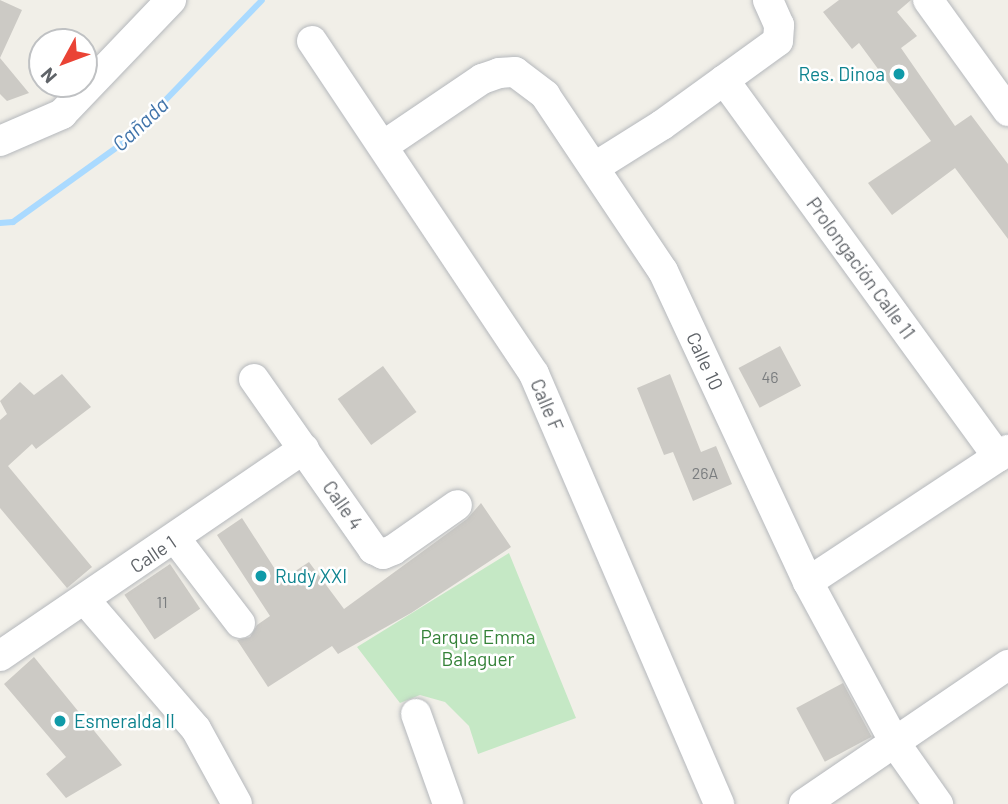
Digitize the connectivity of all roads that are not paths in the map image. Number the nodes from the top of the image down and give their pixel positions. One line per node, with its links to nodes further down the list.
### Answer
1 (171, 0): 7 (street)
2 (768, 0): 5 (street)
3 (929, 0): 6 (street)
4 (312, 41): 8 (street, Calle F)
5 (724, 80): 9 (street); 12 (street, Prolongación Calle 11)
6 (1008, 111)
7 (0, 141)
8 (383, 146): 9 (street, Calle 10); 24 (street, Calle F)
9 (595, 167): 15 (street, Calle 10)
10 (254, 379): 11 (street, Calle 4)
11 (304, 449): 13 (street, Calle 4); 14 (street, Calle 1)
12 (1003, 453): 15 (street)
13 (457, 505)
14 (176, 538): 16 (street, Calle 1); 17 (street)
15 (808, 582): 21 (street, Calle 10)
16 (85, 600): 18 (street, Calle 1); 22 (street)
17 (240, 623)
18 (0, 656)
19 (1008, 665): 21 (street)
20 (416, 714): 23 (street)
21 (895, 743): 25 (street); 26 (street, Calle 10)
22 (237, 804)
23 (448, 804)
24 (719, 804)
25 (804, 804)
26 (938, 804)

